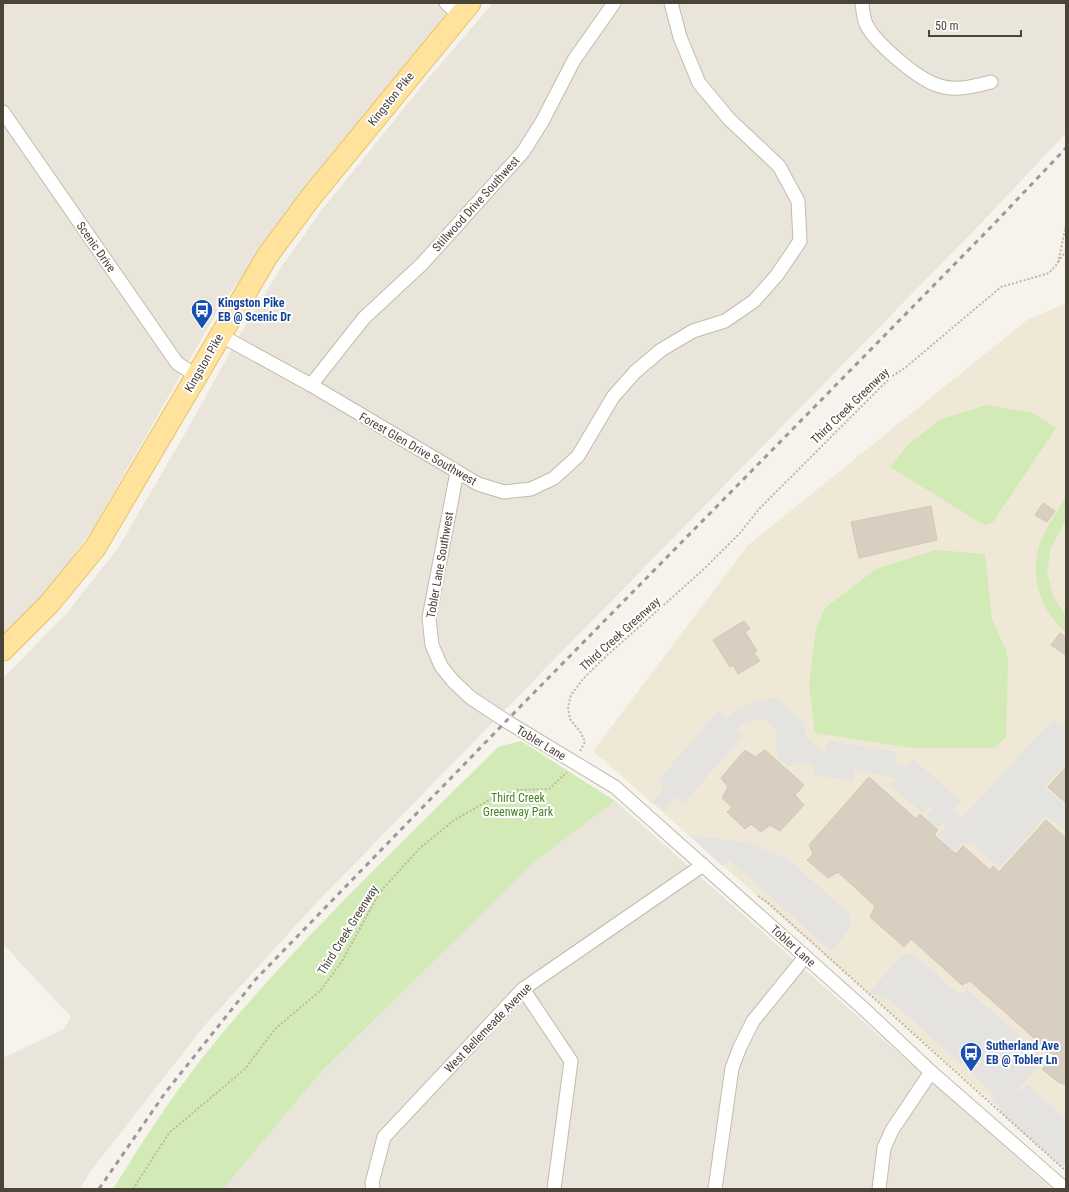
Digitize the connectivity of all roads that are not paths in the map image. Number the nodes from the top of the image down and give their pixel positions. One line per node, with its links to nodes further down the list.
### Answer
1 (614, 3): 9 (street, Stillwood Drive Southwest)
2 (672, 3): 10 (street, Forest Glen Drive Southwest)
3 (862, 3): 5 (street)
4 (459, 7): 7 (main road, Kingston Pike)
5 (991, 82)
6 (3, 112): 8 (street, Scenic Drive)
7 (220, 335): 8 (main road, Kingston Pike); 9 (street, Forest Glen Drive Southwest)
8 (197, 376): 11 (main road, Kingston Pike)
9 (311, 385): 10 (street, Forest Glen Drive Southwest)
10 (457, 472): 12 (street, Tobler Lane Southwest)
11 (3, 650)
12 (506, 721): 13 (street, Tobler Lane)
13 (703, 865): 14 (street, Tobler Lane); 15 (street, West Bellemeade Avenue)
14 (805, 957): 16 (street, Tobler Lane); 19 (street)
15 (524, 989): 17 (street, West Bellemeade Avenue); 18 (street)
16 (932, 1072): 20 (street); 21 (street, Tobler Lane)
17 (372, 1186)
18 (554, 1189)
19 (715, 1189)
20 (879, 1189)
21 (1065, 1189)

